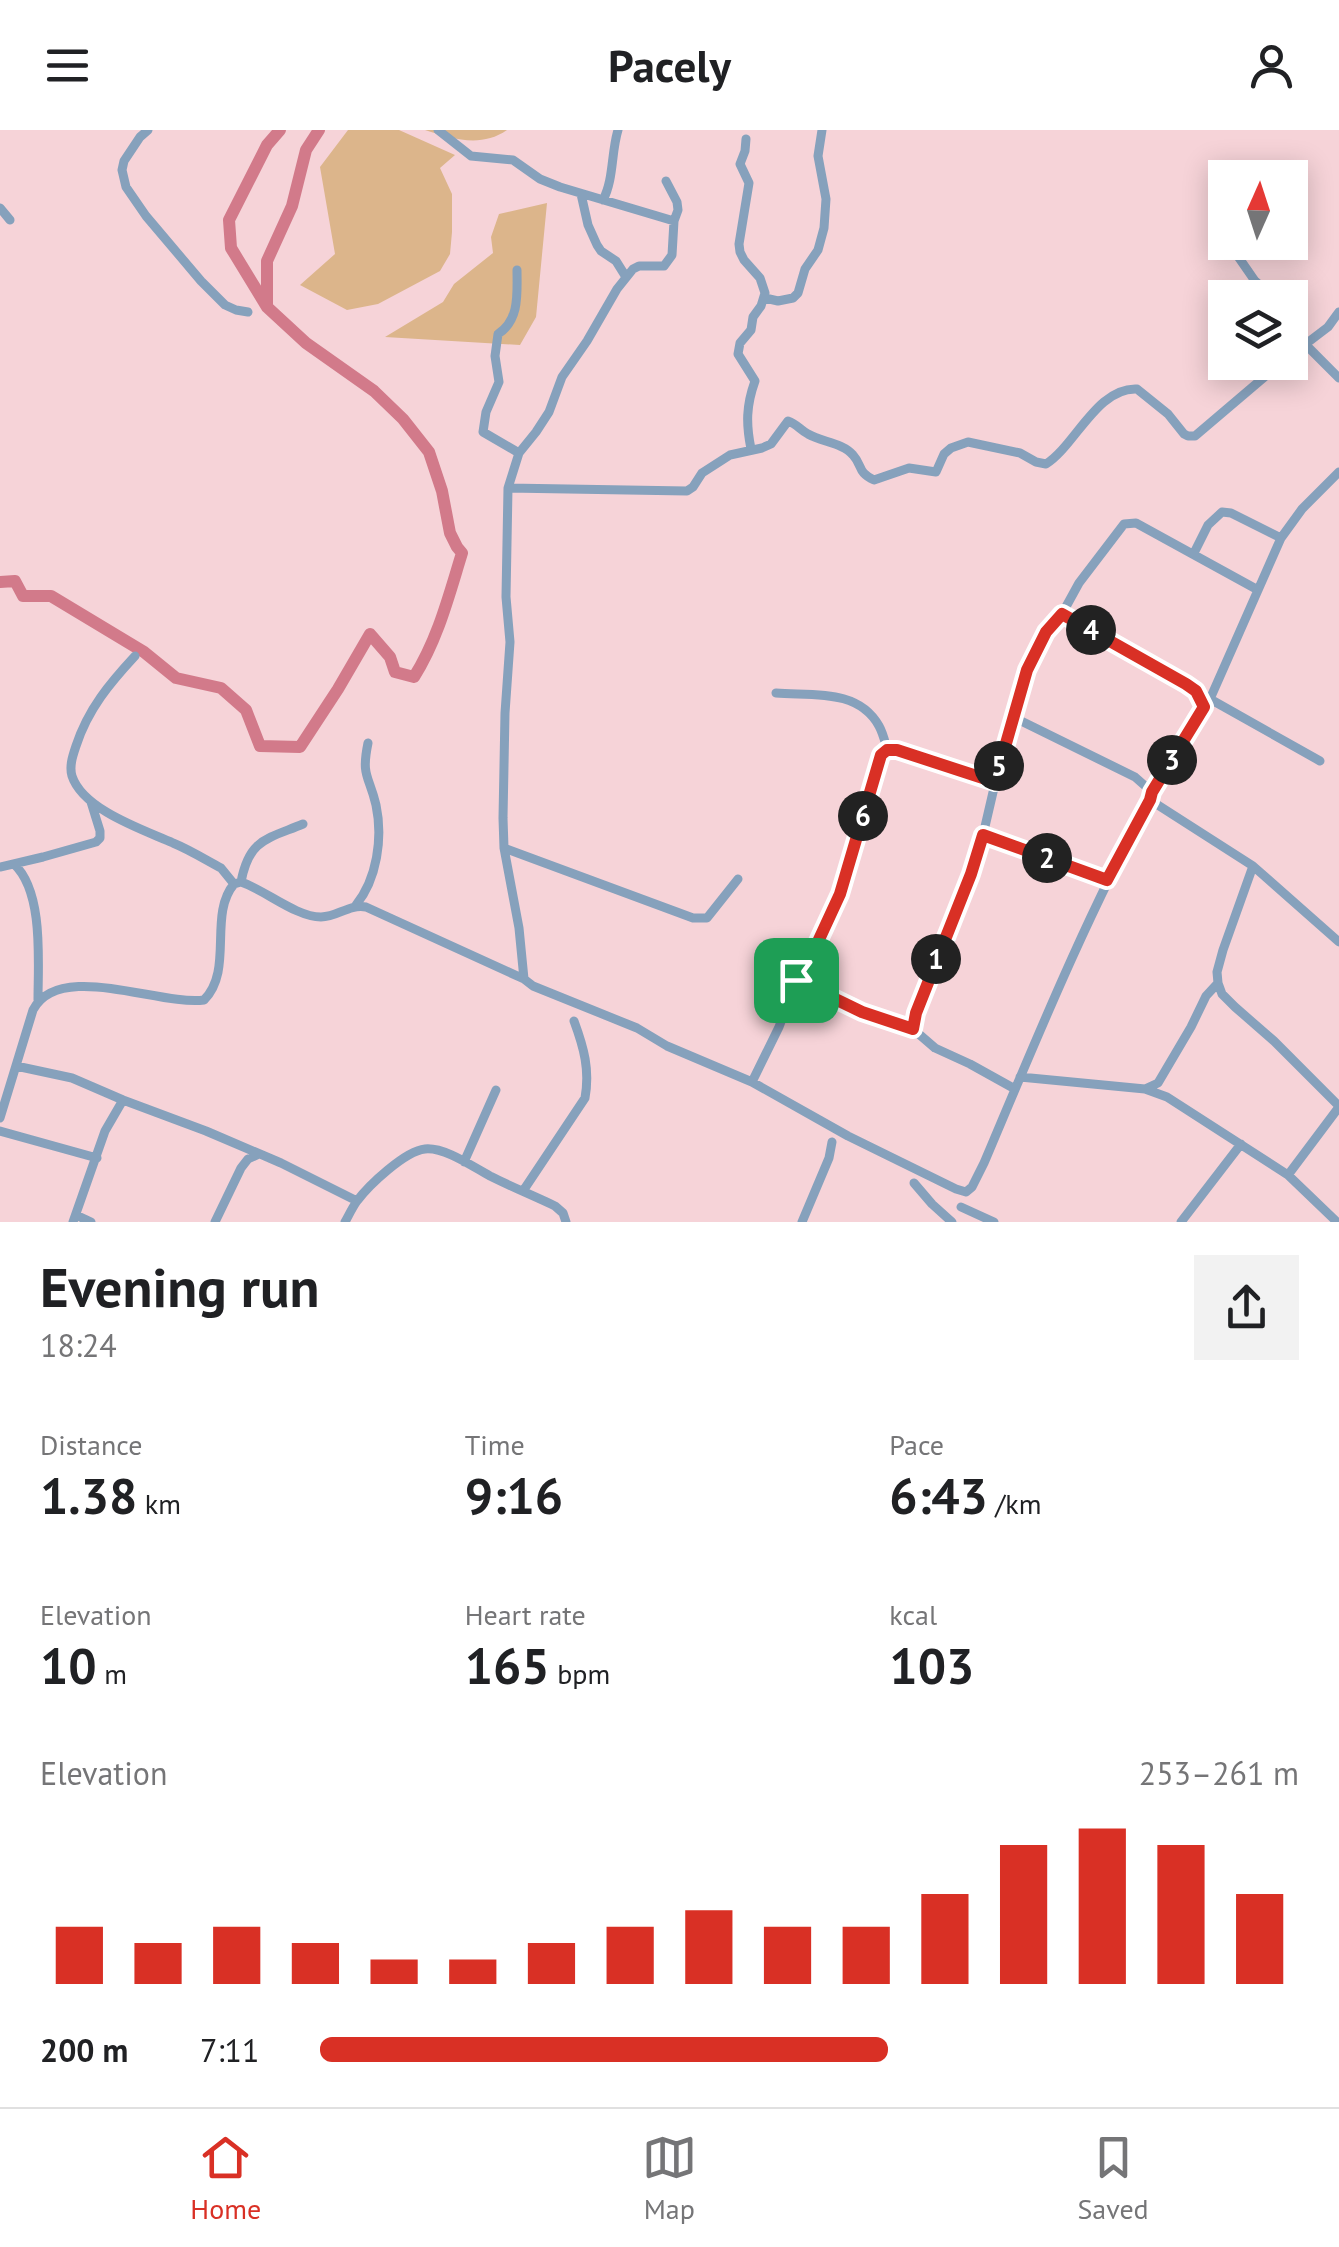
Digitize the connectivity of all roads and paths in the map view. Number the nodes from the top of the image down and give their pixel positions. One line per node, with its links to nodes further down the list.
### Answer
1 (148, 130): 15 (street)
2 (438, 130): 7 (street)
3 (618, 130): 8 (street)
4 (822, 130): 14 (street)
5 (746, 138): 14 (street)
6 (666, 180): 11 (street)
7 (581, 194): 8 (street); 13 (street)
8 (604, 200): 11 (street)
9 (0, 208): 10 (street)
10 (10, 220)
11 (674, 221): 13 (street)
12 (516, 270): 22 (street)
13 (626, 278): 22 (street)
14 (765, 298): 21 (street)
15 (248, 312)
16 (1339, 312): 17 (street)
17 (1308, 343)
18 (1308, 347): 19 (street)
19 (1339, 378)
20 (1261, 380): 21 (street)
21 (751, 450): 24 (street)
22 (519, 452): 24 (street)
23 (1339, 472): 25 (street)
24 (508, 488): 41 (street)
25 (1281, 538): 26 (street); 27 (street)
26 (1194, 553): 27 (street); 28 (street)
27 (1258, 590): 31 (street)
28 (1062, 614): 31 (street); 32 (street)
29 (135, 656): 38 (street)
30 (776, 693): 34 (street)
31 (1207, 703): 35 (street); 37 (street)
32 (1013, 718): 36 (street); 37 (street)
33 (368, 743): 48 (street)
34 (887, 750): 36 (street); 51 (street)
35 (1320, 761)
36 (995, 782): 40 (street)
37 (1151, 796): 43 (street); 46 (street)
38 (90, 799): 42 (street); 47 (street)
39 (303, 824): 47 (street)
40 (983, 835): 46 (street); 55 (street)
41 (504, 848): 45 (street); 50 (street)
42 (14, 864): 44 (street); 53 (street)
43 (1253, 866): 49 (street); 52 (street)
44 (0, 867)
45 (738, 879)
46 (1107, 880): 57 (street)
47 (238, 882): 48 (street); 53 (street)
48 (356, 906): 50 (street)
49 (1339, 942)
50 (524, 979): 58 (street)
51 (796, 980): 55 (street); 58 (street)
52 (1218, 983): 60 (street); 63 (street)
53 (38, 1000): 56 (street)
54 (574, 1022): 73 (street)
55 (913, 1029): 59 (street)
56 (16, 1066): 62 (street); 64 (street)
57 (1020, 1077): 59 (street); 60 (street)
58 (752, 1082): 74 (street)
59 (1015, 1089): 74 (street)
60 (1145, 1089): 67 (street)
61 (496, 1090): 70 (street)
62 (123, 1100): 68 (street); 69 (street)
63 (1339, 1106): 71 (street)
64 (0, 1118)
65 (0, 1131): 69 (street)
66 (832, 1142): 82 (street)
67 (1241, 1144): 71 (street); 85 (street)
68 (257, 1155): 75 (street); 79 (street)
69 (96, 1158): 77 (street)
70 (464, 1162): 73 (street); 75 (street)
71 (1288, 1175): 86 (street)
72 (914, 1183): 83 (street)
73 (523, 1191): 81 (street)
74 (966, 1192): 76 (street)
75 (357, 1201): 80 (street)
76 (961, 1207): 83 (street); 84 (street)
77 (75, 1219): 78 (street)
78 (91, 1222)
79 (215, 1222)
80 (345, 1222)
81 (566, 1222)
82 (802, 1222)
83 (952, 1222)
84 (994, 1222)
85 (1181, 1222)
86 (1337, 1222)

